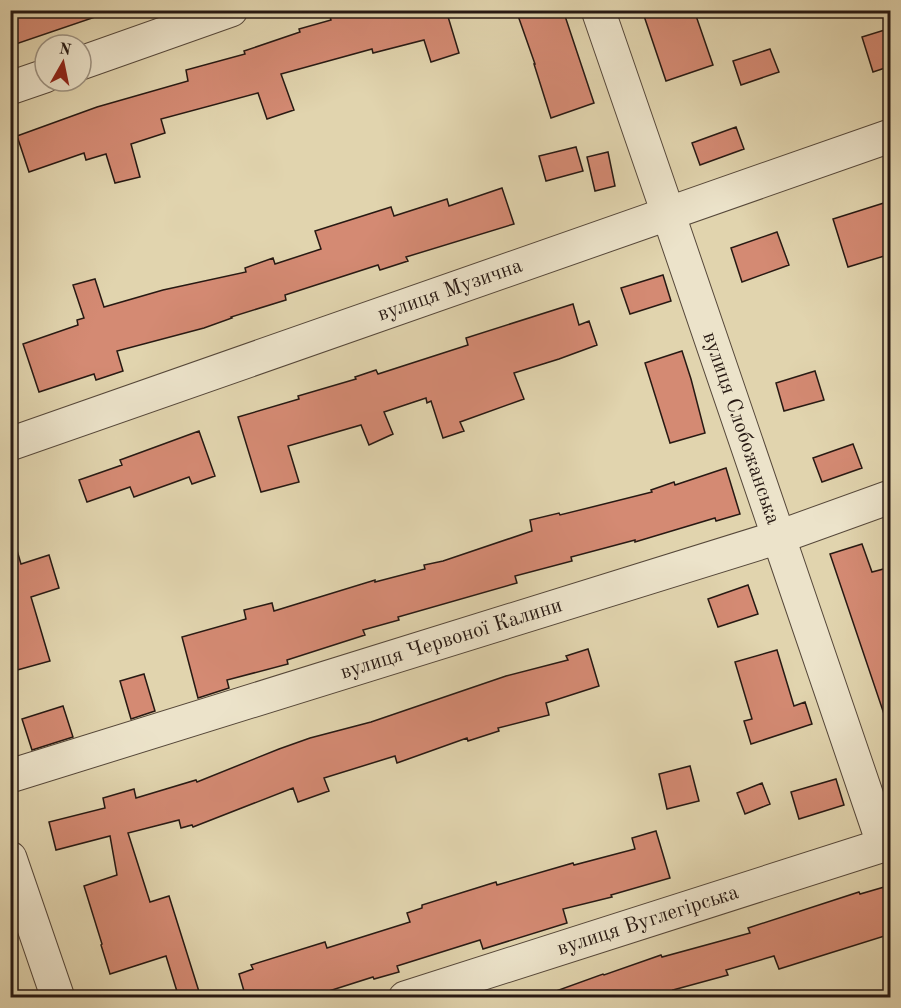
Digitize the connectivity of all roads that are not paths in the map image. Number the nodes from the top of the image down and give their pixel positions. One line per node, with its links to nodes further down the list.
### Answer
1 (231, 10): 3 (street)
2 (598, 10): 7 (street, вулиця Слобожанська)
3 (93, 59)
4 (33, 80): 5 (street)
5 (10, 88)
6 (891, 136): 7 (street, вулиця Музична)
7 (668, 213): 8 (street, вулиця Музична); 10 (street, вулиця Слобожанська)
8 (10, 444)
9 (891, 497): 10 (street, вулиця Червоної Калини)
10 (779, 537): 11 (street, вулиця Червоної Калини); 12 (street, вулиця Слобожанська)
11 (10, 776)
12 (887, 844): 15 (street, вулиця Вуглегірська)
13 (10, 858): 14 (street)
14 (58, 998)
15 (405, 998)

